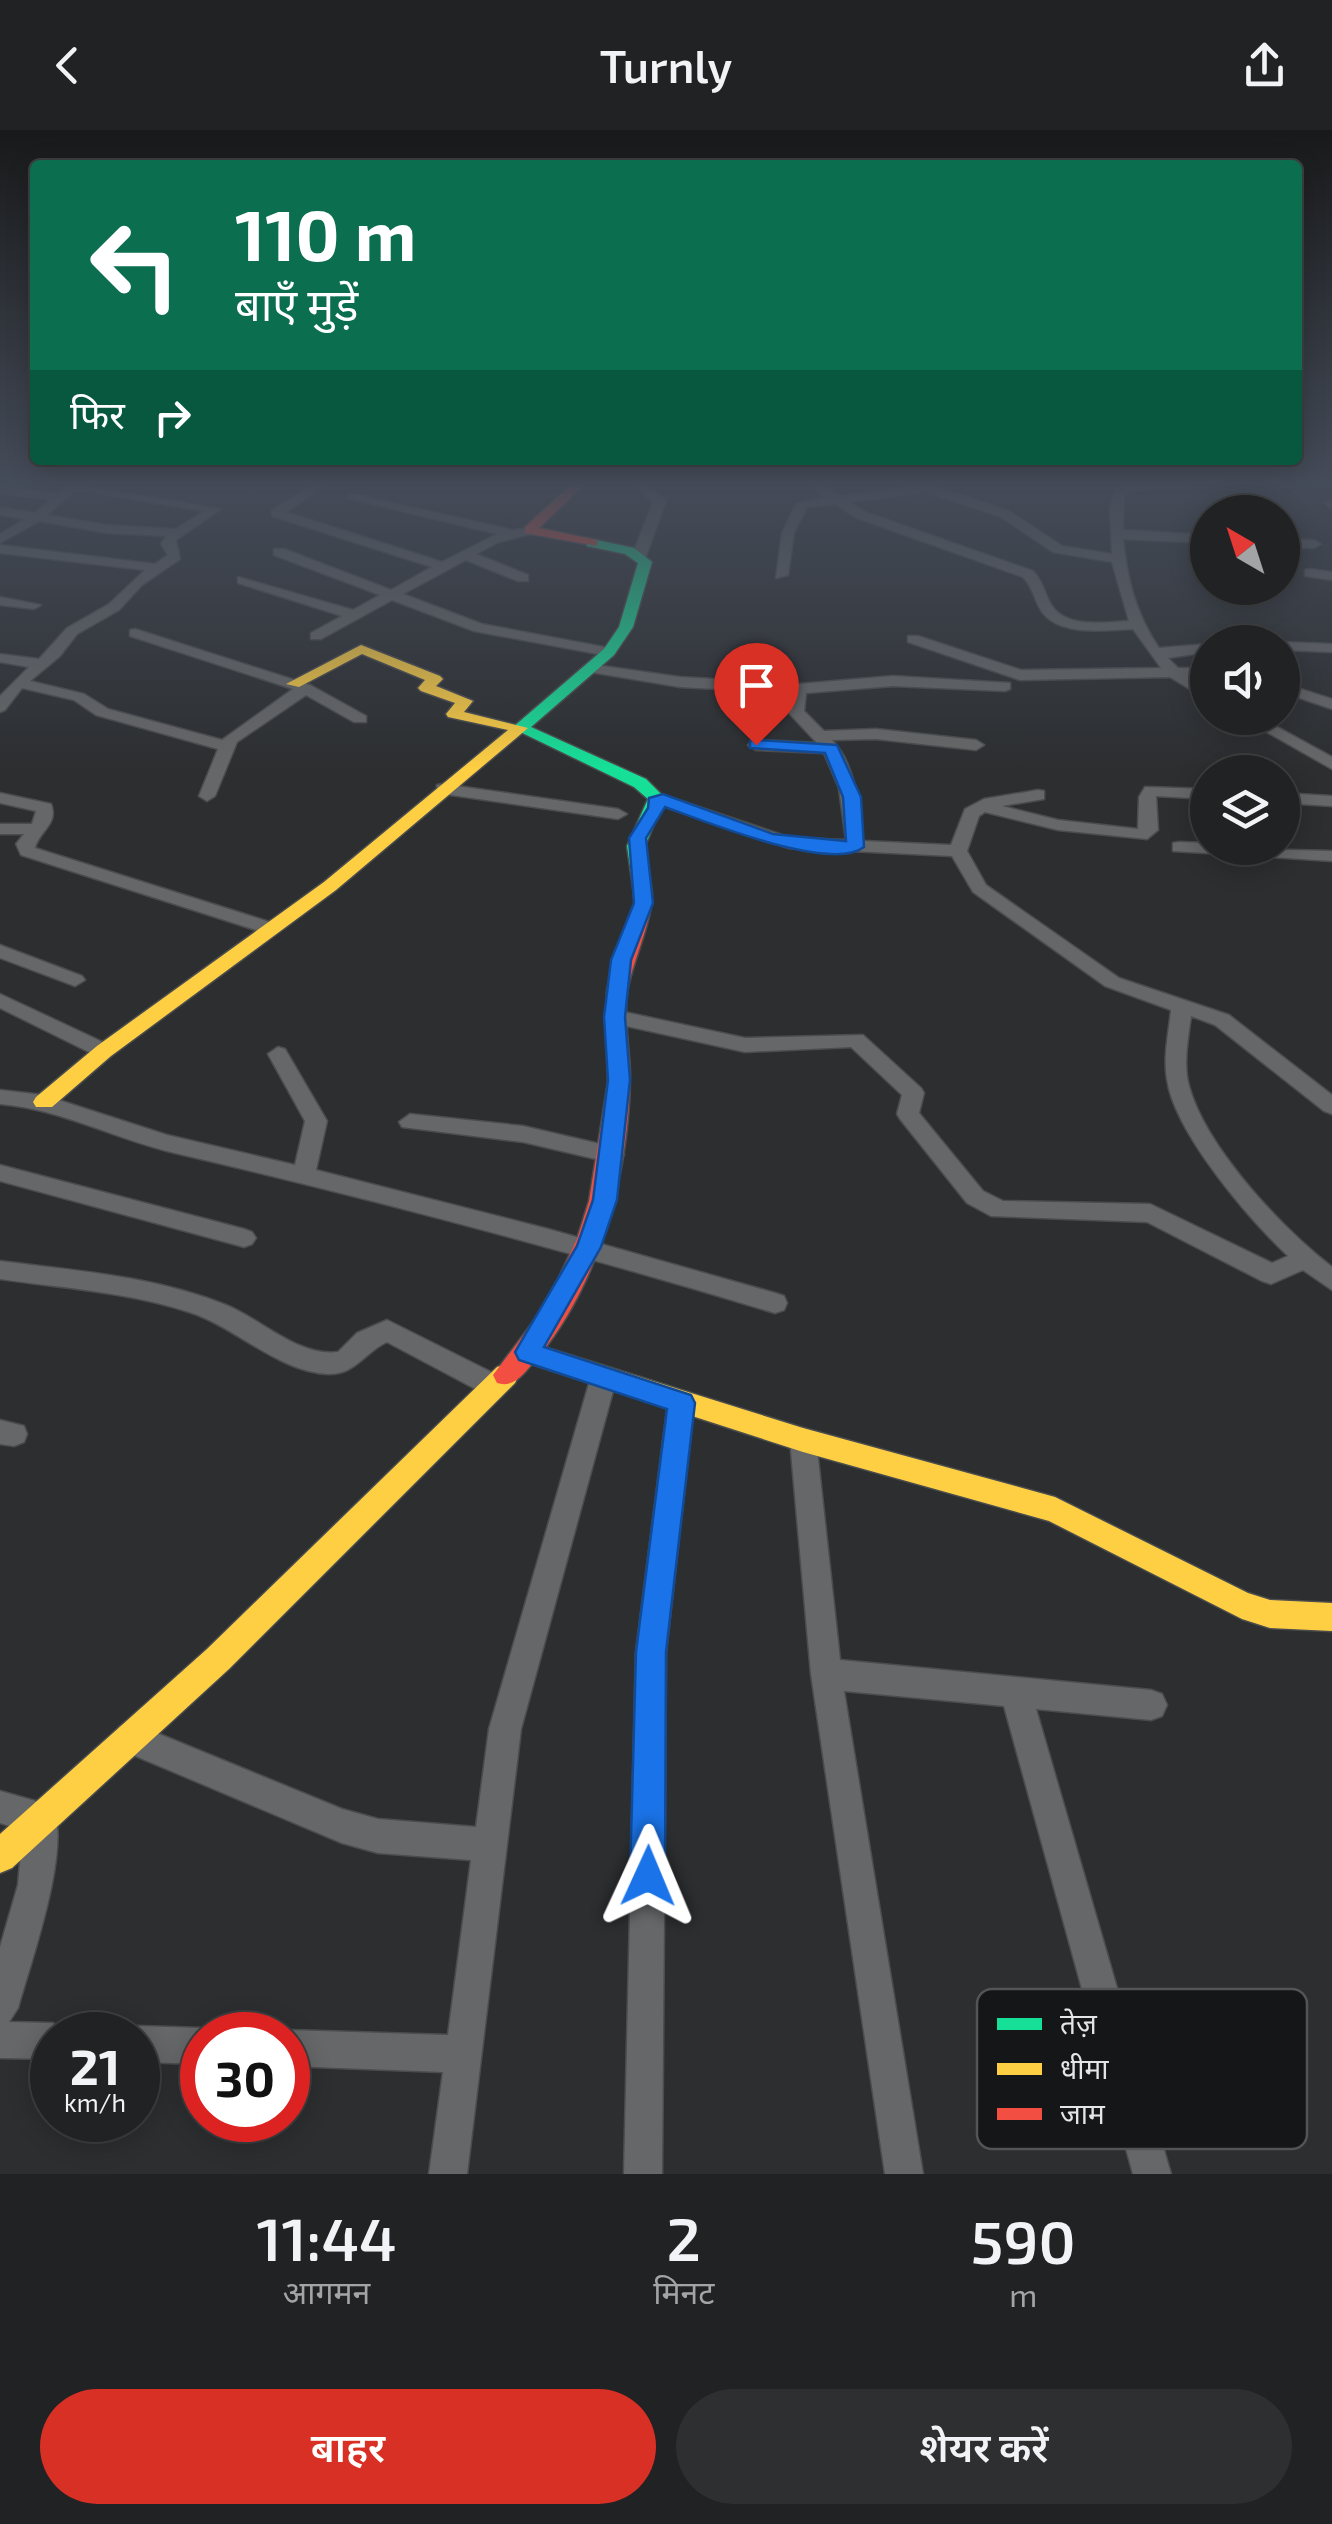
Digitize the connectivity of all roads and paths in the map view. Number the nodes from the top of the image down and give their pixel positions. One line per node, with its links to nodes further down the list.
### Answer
1 (145, 579): 23 (street)
2 (351, 579): 8 (street)
3 (417, 579): 8 (street)
4 (641, 579): 20 (street)
5 (1035, 579): 12 (street)
6 (1124, 579): 12 (street)
7 (243, 580): 11 (street)
8 (390, 594): 11 (street); 20 (street)
9 (0, 601): 10 (street)
10 (34, 605)
11 (351, 614): 14 (street)
12 (1136, 625): 21 (street)
13 (136, 633): 30 (street)
14 (316, 636)
15 (914, 639): 26 (street)
16 (1300, 647): 17 (street)
17 (1306, 647): 18 (street); 25 (street)
18 (1332, 648)
19 (1190, 650): 21 (street)
20 (609, 652): 24 (street)
21 (1156, 655): 26 (street)
22 (0, 658): 23 (street)
23 (43, 664): 28 (street)
24 (589, 668): 32 (street); 37 (street)
25 (1332, 670)
26 (1168, 671): 27 (street); 29 (street)
27 (1190, 672)
28 (18, 683): 35 (street); 42 (street)
29 (1190, 685)
30 (300, 686): 36 (street); 37 (street); 42 (street)
31 (1005, 686): 32 (street)
32 (799, 689): 39 (street)
33 (1300, 693): 34 (street)
34 (1332, 704)
35 (0, 707)
36 (360, 719)
37 (520, 728): 44 (street); 49 (street)
38 (1280, 735): 43 (street)
39 (827, 742): 40 (street); 41 (street); 56 (street)
40 (756, 745)
41 (976, 745)
42 (227, 746): 47 (street)
43 (1332, 764)
44 (443, 788): 53 (street); 60 (street)
45 (1190, 793): 52 (street)
46 (1038, 795): 52 (street)
47 (207, 796)
48 (0, 798): 55 (street)
49 (657, 798): 56 (street); 65 (street)
50 (1300, 799): 51 (street)
51 (1332, 800)
52 (981, 806): 58 (street)
53 (618, 814)
54 (0, 829): 55 (street)
55 (38, 830): 60 (street)
56 (855, 847): 58 (street)
57 (1179, 848): 59 (street)
58 (958, 850): 64 (street)
59 (1332, 856)
60 (269, 928): 66 (street)
61 (0, 951): 62 (street)
62 (75, 980)
63 (0, 1000): 66 (street)
64 (1182, 1004): 70 (street); 77 (street)
65 (615, 1017): 72 (street); 77 (street)
66 (104, 1051): 69 (street)
67 (278, 1054): 74 (street)
68 (2, 1099): 69 (street)
69 (44, 1102): 74 (street)
70 (1332, 1106)
71 (410, 1122): 72 (street)
72 (613, 1155): 76 (street)
73 (0, 1173): 75 (street)
74 (304, 1174): 76 (street)
75 (244, 1238)
76 (589, 1247): 80 (street); 81 (street)
77 (1305, 1259): 79 (street)
78 (0, 1270): 83 (street)
79 (1332, 1280)
80 (775, 1303)
81 (528, 1352): 82 (street); 83 (street)
82 (603, 1380): 84 (street); 93 (street)
83 (494, 1386): 90 (street)
84 (681, 1403): 85 (street); 103 (street)
85 (803, 1440): 86 (street); 87 (street)
86 (1332, 1616)
87 (826, 1674): 88 (street); 104 (street)
88 (1015, 1691): 89 (street); 95 (street)
89 (1151, 1706)
90 (130, 1738): 92 (street); 93 (street)
91 (0, 1806): 92 (street)
92 (40, 1818): 94 (street); 96 (street)
93 (490, 1845): 100 (street)
94 (0, 1856)
95 (1100, 1989)
96 (0, 2008)
97 (0, 2040): 98 (street)
98 (30, 2041)
99 (310, 2049): 100 (street)
100 (464, 2054): 102 (street)
101 (1145, 2149): 105 (street)
102 (448, 2174)
103 (643, 2174)
104 (904, 2174)
105 (1152, 2174)

